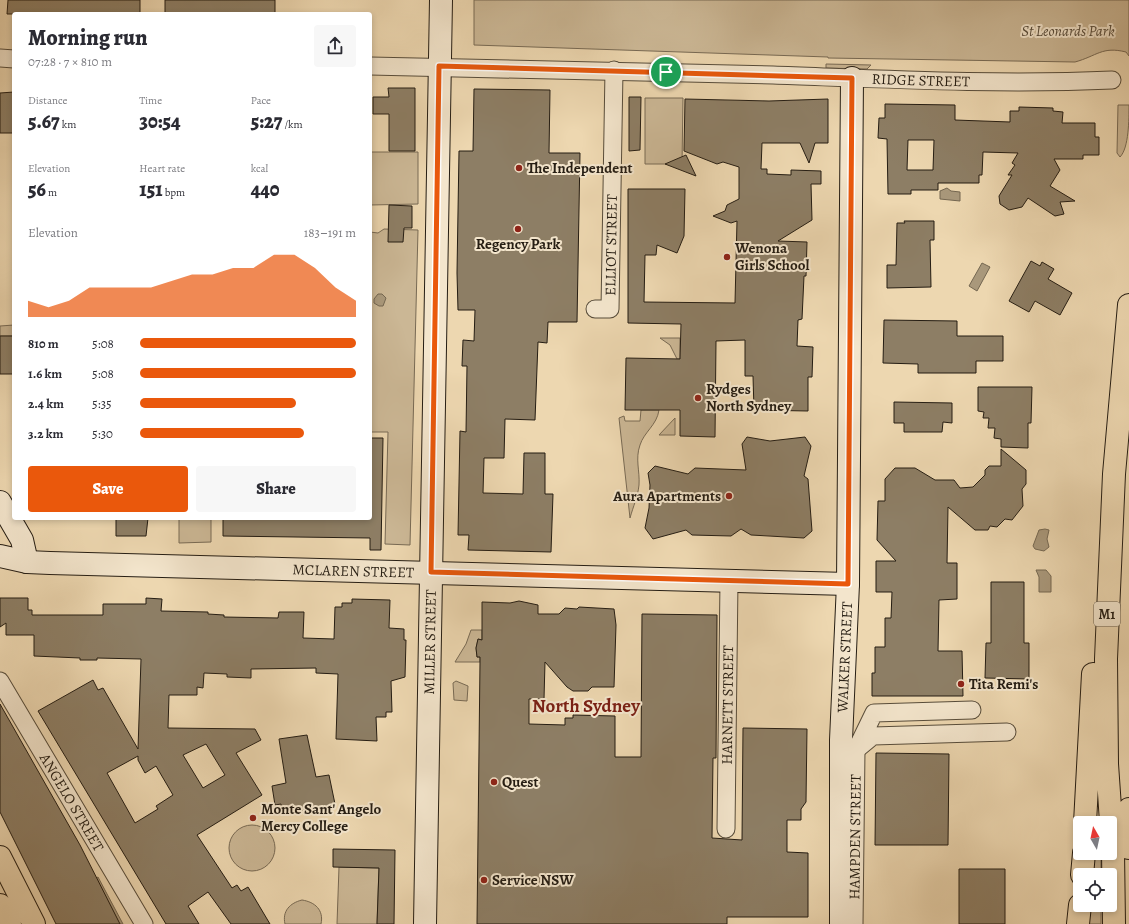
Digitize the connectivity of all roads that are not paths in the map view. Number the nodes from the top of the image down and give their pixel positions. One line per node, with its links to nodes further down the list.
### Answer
1 (441, 0): 5 (street, MILLER STREET)
2 (0, 58): 3 (street)
3 (12, 59)
4 (372, 66): 5 (street, RIDGE STREET)
5 (439, 66): 6 (street, RIDGE STREET); 16 (street, MILLER STREET)
6 (614, 70): 7 (street, RIDGE STREET); 10 (street, ELLIOT STREET)
7 (852, 78): 8 (street, RIDGE STREET); 18 (street, WALKER STREET)
8 (1112, 80)
9 (1129, 305): 11 (main road, M1)
10 (595, 309)
11 (1114, 474): 24 (main road); 37 (main road, M1)
12 (0, 502): 14 (street)
13 (0, 556): 14 (street, MCLAREN STREET)
14 (27, 562): 15 (street, MCLAREN STREET); 16 (street, MCLAREN STREET)
15 (0, 569)
16 (431, 572): 17 (street, MCLAREN STREET); 33 (street, MILLER STREET)
17 (729, 581): 18 (street, MCLAREN STREET); 25 (street, HARNETT STREET)
18 (848, 584): 34 (street, WALKER STREET)
19 (0, 681): 32 (street, ANGELO STREET)
20 (972, 710): 22 (street, HAMPDEN STREET)
21 (1007, 732): 22 (street)
22 (856, 750): 35 (street, HAMPDEN STREET)
23 (1129, 809): 26 (main road)
24 (1085, 816)
25 (726, 830)
26 (1129, 848)
27 (0, 857): 31 (main road)
28 (0, 905): 30 (main road)
29 (1079, 912): 36 (main road)
30 (10, 924)
31 (34, 924)
32 (144, 924)
33 (425, 924)
34 (841, 924)
35 (854, 924)
36 (1078, 924)
37 (1114, 924)

